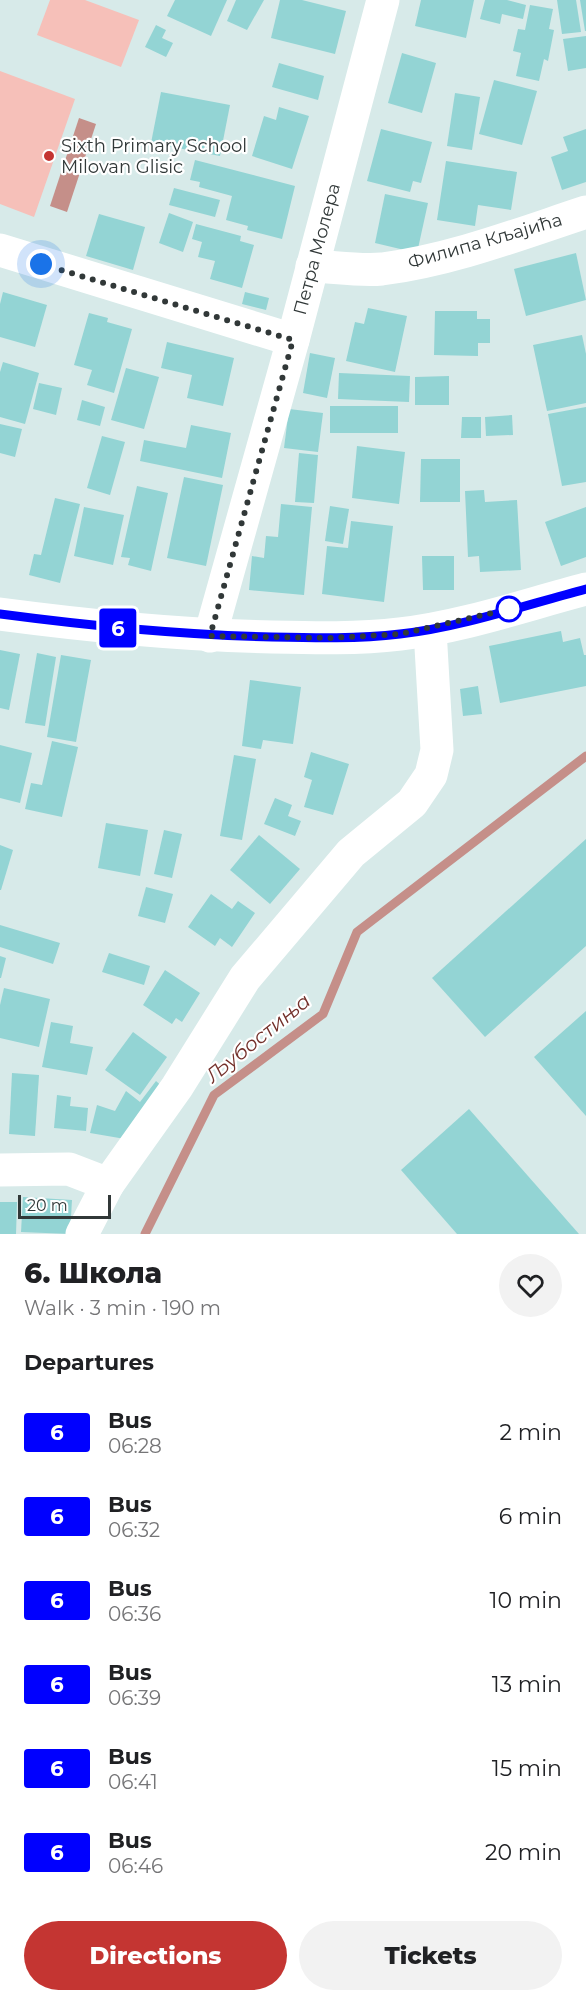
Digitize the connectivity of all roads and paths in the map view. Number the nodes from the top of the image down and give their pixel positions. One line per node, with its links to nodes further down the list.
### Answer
1 (383, 0): 4 (street, Петра Молера)
2 (586, 212): 4 (street, Филипа Кљајића)
3 (0, 250): 5 (street)
4 (312, 266): 5 (street, Петра Молера)
5 (293, 340): 9 (street, Петра Молера)
6 (586, 589): 8 (street)
7 (0, 614): 9 (street)
8 (430, 630): 9 (street); 11 (street)
9 (210, 636)
10 (0, 1170): 11 (street)
11 (108, 1185): 12 (street)
12 (82, 1234)

